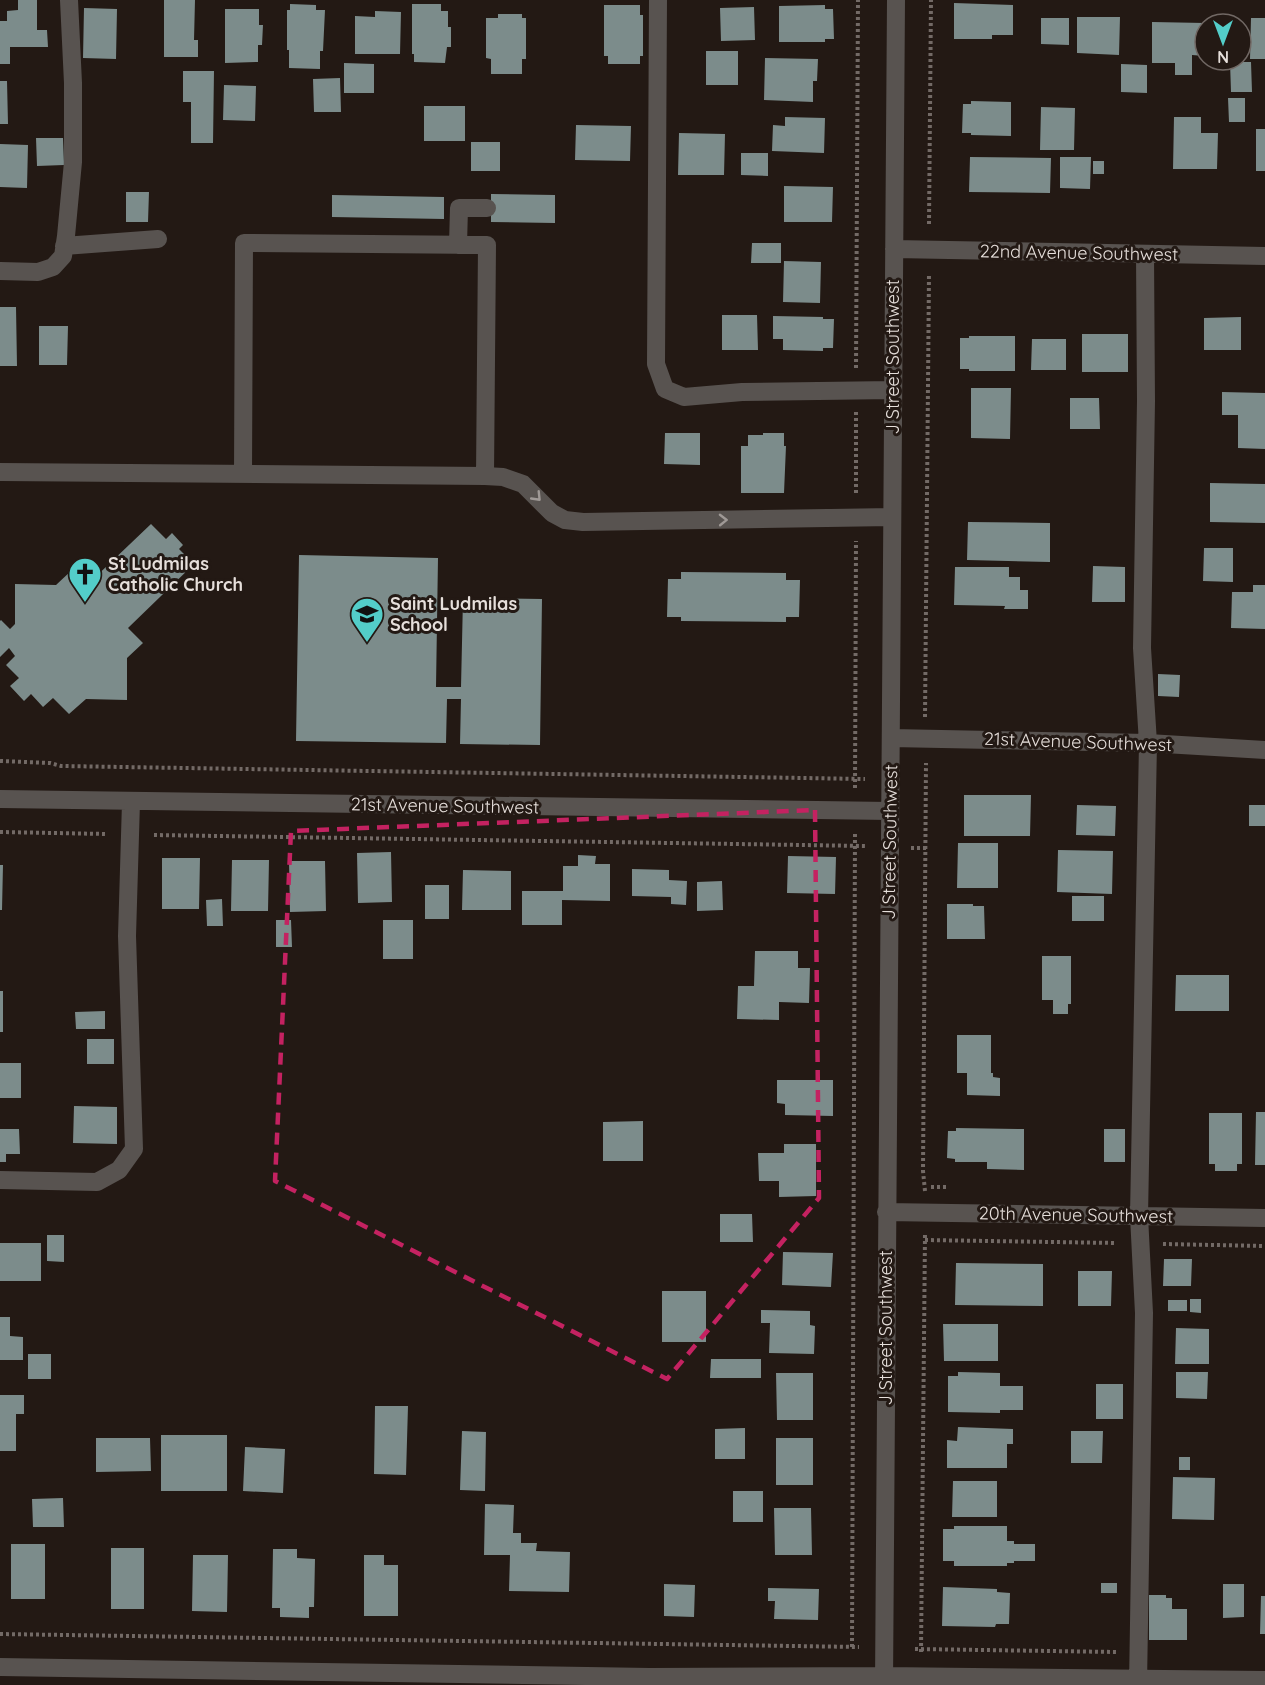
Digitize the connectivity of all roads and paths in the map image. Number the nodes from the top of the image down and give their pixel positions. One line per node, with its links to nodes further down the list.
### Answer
1 (69, 0): 9 (street)
2 (658, 0): 15 (street)
3 (896, 0): 10 (street, J Street Southwest)
4 (931, 0): 6 (path)
5 (487, 208): 8 (street)
6 (929, 224)
7 (158, 239): 9 (street)
8 (458, 245): 17 (street); 18 (street)
9 (64, 246): 13 (street)
10 (894, 249): 11 (street, 22nd Avenue Southwest); 15 (street, J Street Southwest)
11 (1145, 254): 12 (street, 22nd Avenue Southwest); 22 (street)
12 (1265, 256)
13 (0, 271)
14 (929, 274): 20 (path)
15 (893, 390): 19 (street, J Street Southwest)
16 (0, 472): 17 (street)
17 (243, 474): 18 (street)
18 (485, 476): 19 (street, one-way to 19)
19 (892, 517): 21 (street, J Street Southwest)
20 (925, 718)
21 (891, 738): 22 (street, 21st Avenue Southwest); 31 (street, J Street Southwest)
22 (1148, 743): 23 (street, 21st Avenue Southwest); 44 (street)
23 (1265, 750)
24 (0, 761): 26 (path)
25 (926, 763): 28 (path)
26 (865, 779)
27 (918, 781): 28 (path)
28 (926, 781): 38 (path)
29 (0, 799): 30 (street, 21st Avenue Southwest)
30 (131, 802): 31 (street, 21st Avenue Southwest); 34 (street)
31 (890, 811): 43 (street, J Street Southwest)
32 (0, 832): 34 (path)
33 (855, 832): 35 (path)
34 (130, 834): 35 (path); 39 (street)
35 (855, 846): 36 (path); 40 (path)
36 (872, 846)
37 (910, 848): 38 (path)
38 (926, 848): 42 (path)
39 (0, 1180)
40 (854, 1185): 41 (path); 51 (path)
41 (860, 1185)
42 (925, 1194)
43 (886, 1212): 44 (street, 20th Avenue Southwest); 62 (street, J Street Southwest)
44 (1139, 1216): 45 (street, 20th Avenue Southwest); 48 (street)
45 (1265, 1218)
46 (925, 1234): 47 (path)
47 (925, 1240): 48 (path); 54 (path)
48 (1140, 1244): 49 (path); 55 (street)
49 (1265, 1246)
50 (0, 1634): 51 (path)
51 (852, 1647): 52 (path); 56 (path)
52 (859, 1647)
53 (915, 1649): 54 (path)
54 (921, 1651): 55 (path)
55 (1138, 1652): 63 (street)
56 (852, 1656)
57 (0, 1667): 58 (street)
58 (153, 1678): 59 (street)
59 (402, 1679): 61 (street)
60 (1265, 1680): 63 (street)
61 (650, 1681): 62 (street)
62 (884, 1681): 63 (street)
63 (1138, 1682)

